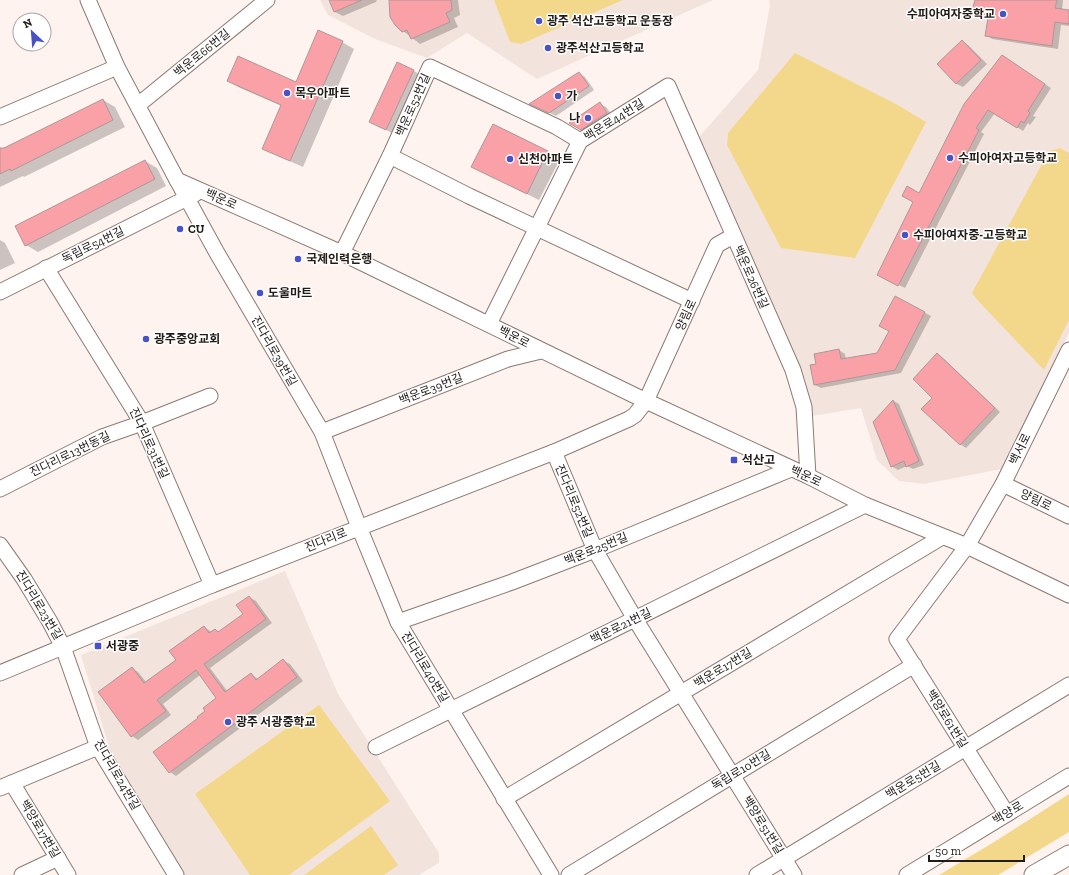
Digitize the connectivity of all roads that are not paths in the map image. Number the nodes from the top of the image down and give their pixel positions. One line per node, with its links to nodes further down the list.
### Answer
1 (88, 0): 3 (street)
2 (266, 0): 5 (street, 백운로66번길)
3 (117, 67): 5 (street); 6 (street)
4 (668, 86): 7 (street, 백운로44번길); 13 (street, 백운로26번길)
5 (138, 106): 9 (street)
6 (0, 117)
7 (580, 141): 8 (street, 백운로52번길); 12 (street, 백운로44번길)
8 (390, 156): 12 (street); 14 (street, 백운로52번길)
9 (177, 180): 10 (street, 백운로); 11 (street, 진다리로39번길)
10 (203, 191): 11 (street, 독립로54번길); 14 (street, 백운로)
11 (186, 198): 15 (street, 독립로54번길); 24 (street, 진다리로39번길)
12 (538, 228): 17 (street); 18 (street, 백운로44번길)
13 (733, 236): 17 (street, 양림로); 27 (street, 백운로26번길)
14 (342, 253): 18 (street, 백운로)
15 (46, 268): 16 (street, 독립로54번길); 23 (street, 진다리로31번길)
16 (0, 292)
17 (692, 301): 22 (street, 양림로)
18 (489, 324): 20 (street, 백운로)
19 (1069, 350): 28 (street, 백서로)
20 (541, 351): 22 (street, 백운로); 24 (street, 백운로39번길)
21 (210, 396): 23 (street, 진다리로13번동길)
22 (646, 401): 25 (street, 진다리로); 26 (street, 백운로)
23 (142, 423): 29 (street, 진다리로13번동길); 37 (street, 진다리로31번길)
24 (322, 432): 32 (street, 진다리로39번길)
25 (554, 452): 32 (street, 진다리로); 36 (street, 진다리로52번길)
26 (791, 469): 27 (street, 백운로); 36 (street, 백운로25번길)
27 (808, 476): 30 (street, 백운로)
28 (1003, 484): 31 (street, 양림로); 35 (street, 백서로)
29 (0, 489)
30 (865, 505): 33 (street, 백운로); 39 (street, 백운로21번길)
31 (1069, 516)
32 (359, 528): 37 (street, 진다리로); 40 (street, 진다리로40번길)
33 (942, 537): 35 (street, 백운로); 45 (street, 백운로17번길)
34 (0, 545): 41 (street, 진다리로23번길)
35 (966, 546): 38 (street, 백운로); 42 (street, 백양로61번길)
36 (595, 550): 39 (street, 진다리로52번길); 40 (street, 백운로25번길)
37 (212, 585): 41 (street, 진다리로)
38 (1069, 595)
39 (635, 619): 45 (street, 진다리로52번길); 46 (street, 백운로21번길)
40 (398, 622): 46 (street, 진다리로40번길)
41 (63, 647): 43 (street, 진다리로); 48 (street, 진다리로24번길)
42 (914, 665): 49 (street, 백양로61번길); 50 (street, 독립로10번길)
43 (0, 673)
44 (1069, 685): 49 (street, 백운로5번길)
45 (681, 693): 50 (street, 백양로51번길); 53 (street, 백운로17번길)
46 (451, 710): 47 (street, 백운로21번길); 53 (street, 진다리로40번길)
47 (376, 747)
48 (98, 748): 52 (street); 61 (street, 진다리로24번길)
49 (966, 748): 54 (street, 백양로61번길); 57 (street, 백운로5번길)
50 (732, 775): 57 (street, 백양로51번길); 63 (street, 독립로10번길)
51 (1069, 776): 54 (street, 백양로)
52 (6, 785): 56 (street, 백양로17번길)
53 (504, 799): 62 (street, 진다리로40번길)
54 (1007, 814): 66 (street, 백양로)
55 (1069, 855): 58 (main road)
56 (58, 858): 59 (street); 60 (street, 백양로17번길)
57 (784, 858): 64 (street, 백운로5번길); 65 (street, 백양로51번길)
58 (1037, 874)
59 (22, 875)
60 (68, 875)
61 (176, 875)
62 (551, 875)
63 (569, 875)
64 (757, 875)
65 (794, 875)
66 (907, 875)

